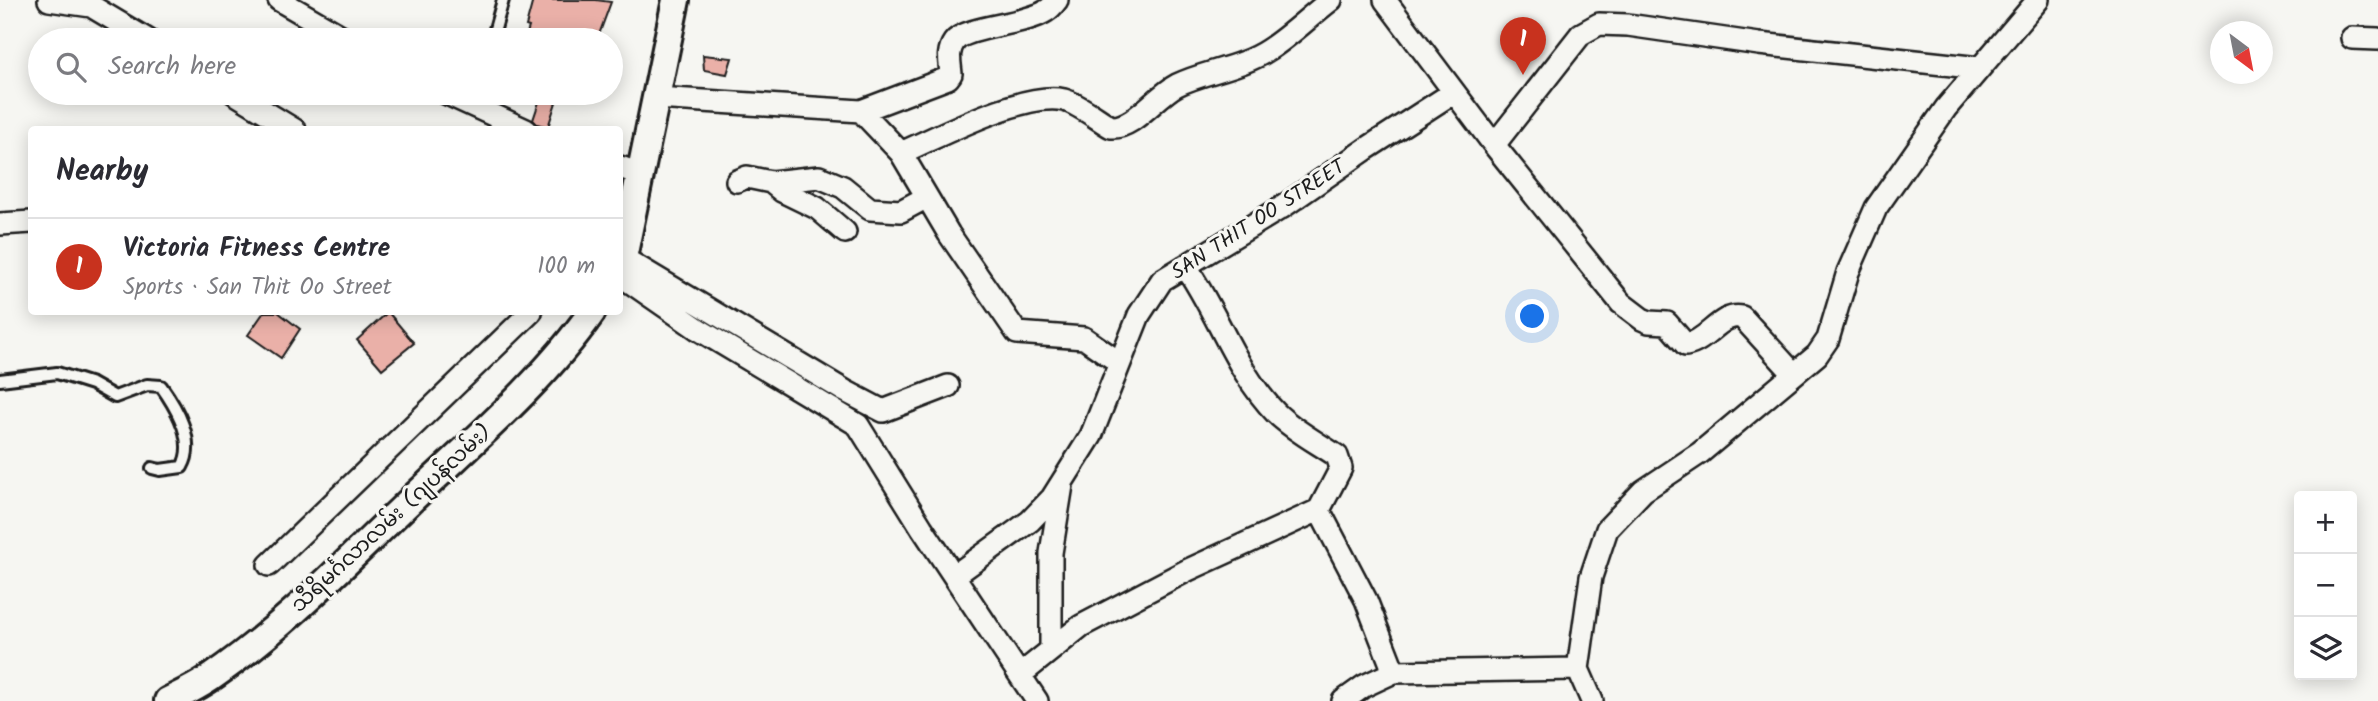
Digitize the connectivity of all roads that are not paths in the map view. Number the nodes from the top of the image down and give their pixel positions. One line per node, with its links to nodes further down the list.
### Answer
1 (49, 0): 9 (street)
2 (279, 0): 10 (street)
3 (502, 0): 11 (lane)
4 (676, 0): 16 (street)
5 (1057, 0): 19 (street)
6 (1331, 0): 23 (street)
7 (1385, 0): 15 (street)
8 (2038, 0): 14 (street)
9 (128, 28)
10 (327, 28)
11 (495, 28)
12 (2351, 38): 13 (street)
13 (2378, 39)
14 (1980, 68): 22 (street); 38 (street)
15 (1454, 92): 22 (street); 32 (street, SAN THIT OO STREET)
16 (656, 97): 19 (street); 24 (street)
17 (254, 105): 20 (street)
18 (484, 105): 21 (street)
19 (861, 111): 23 (street)
20 (288, 126)
21 (519, 126)
22 (1494, 145): 38 (street)
23 (901, 153): 27 (street)
24 (630, 171): 31 (street)
25 (737, 181): 26 (street)
26 (771, 182): 27 (street); 30 (street)
27 (927, 197): 37 (street)
28 (28, 222): 29 (street)
29 (0, 224)
30 (845, 232)
31 (623, 245)
32 (1185, 266): 37 (street, SAN THIT OO STREET); 43 (street)
33 (623, 267): 40 (street)
34 (623, 268): 45 (street)
35 (528, 315): 44 (street)
36 (589, 315): 50 (street, သီရိမင်္ဂလာလမ်း (ဂျပန်လမ်း))
37 (1120, 363): 42 (street, SAN THIT OO STREET)
38 (1794, 374): 47 (street)
39 (0, 380): 41 (lane)
40 (948, 386)
41 (152, 468)
42 (1062, 479): 45 (street, SAN THIT OO STREET); 46 (street)
43 (1319, 510): 46 (street); 48 (street)
44 (270, 565)
45 (954, 576): 49 (street)
46 (1051, 650): 49 (street)
47 (1578, 669): 48 (street); 53 (street)
48 (1394, 672): 52 (street)
49 (1020, 675): 51 (street)
50 (168, 701)
51 (1037, 701)
52 (1343, 701)
53 (1592, 701)

